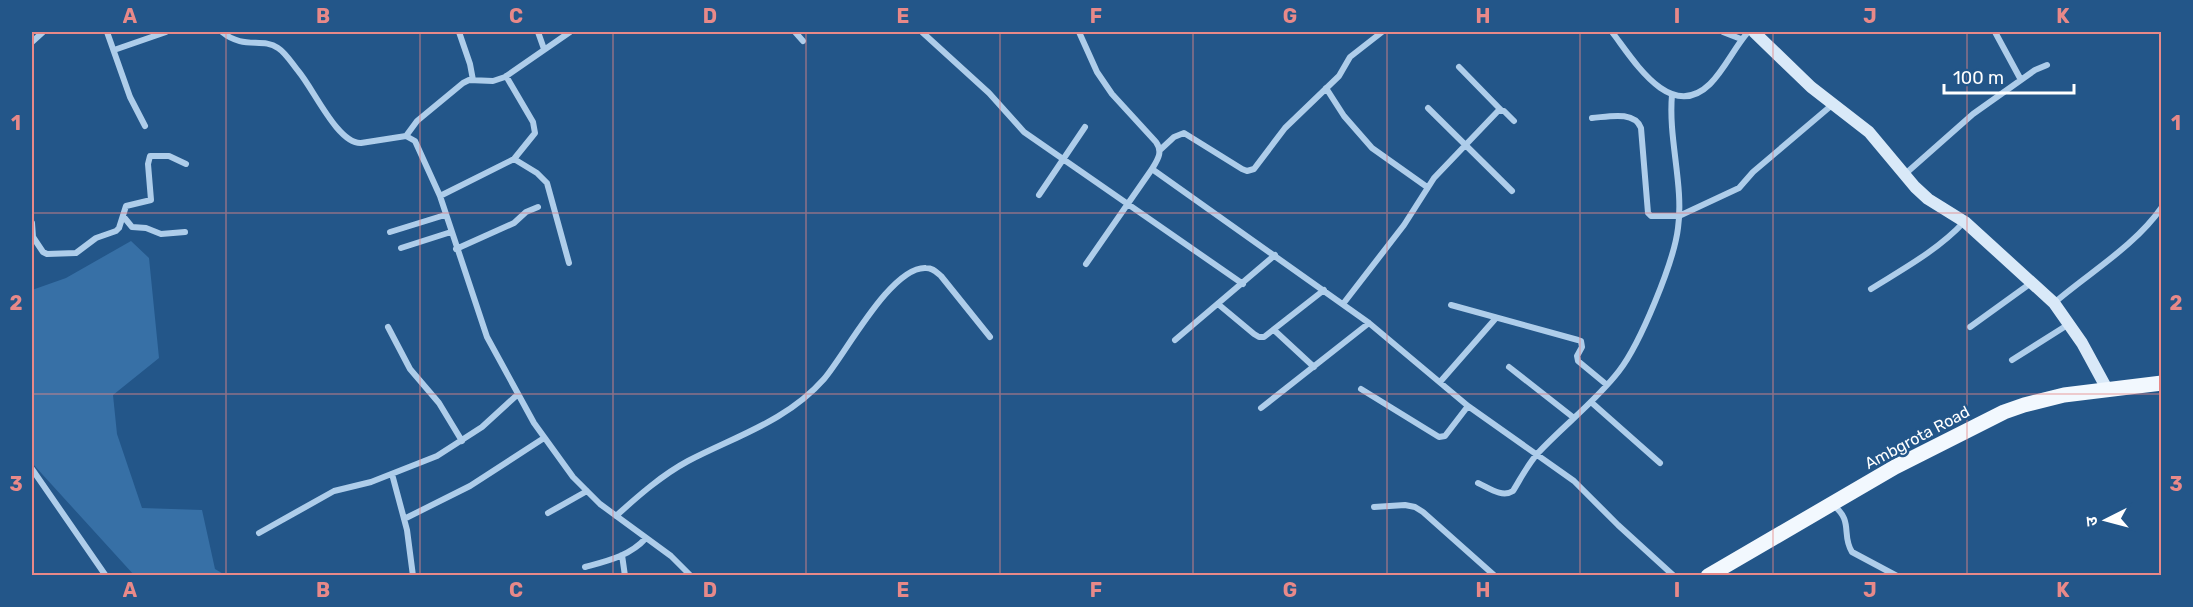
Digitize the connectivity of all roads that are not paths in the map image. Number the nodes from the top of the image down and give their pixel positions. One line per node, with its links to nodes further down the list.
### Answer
1 (43, 32): 19 (street)
2 (107, 32): 21 (street)
3 (166, 32): 21 (street)
4 (222, 32): 36 (street)
5 (459, 32): 26 (street)
6 (538, 32): 20 (street)
7 (570, 32): 20 (street)
8 (795, 32): 18 (street)
9 (922, 32): 40 (street)
10 (1079, 32): 38 (street)
11 (1382, 32): 27 (street)
12 (1612, 32): 28 (street)
13 (1723, 32): 17 (street)
14 (1748, 32): 17 (street)
15 (1754, 32): 29 (street)
16 (1995, 32): 25 (street)
17 (1741, 39): 28 (street)
18 (802, 41)
19 (32, 42)
20 (544, 49): 24 (street)
21 (114, 50): 34 (street)
22 (2047, 65): 25 (street)
23 (1459, 67): 31 (street)
24 (506, 76): 26 (street); 39 (street)
25 (2021, 80): 43 (street)
26 (473, 81): 36 (street)
27 (1326, 88): 38 (street); 44 (street)
28 (1672, 95): 53 (street)
29 (1832, 105): 43 (street); 53 (street)
30 (1428, 108): 37 (street)
31 (1501, 110): 33 (street); 37 (street)
32 (1592, 118): 53 (street)
33 (1514, 121)
34 (145, 126)
35 (1085, 127): 40 (street)
36 (406, 136): 47 (street)
37 (1465, 145): 44 (street); 45 (street)
38 (1160, 150): 42 (street)
39 (514, 159): 47 (street); 62 (street)
40 (1062, 159): 46 (street); 48 (street)
41 (186, 164): 52 (street)
42 (1152, 169): 48 (street); 61 (street)
43 (1904, 175): 54 (street)
44 (1427, 187): 70 (street)
45 (1512, 191)
46 (1039, 195)
47 (440, 196): 51 (street)
48 (1127, 204): 63 (street); 65 (street)
49 (538, 207): 60 (street)
50 (2162, 207): 68 (street)
51 (445, 215): 57 (street); 58 (street)
52 (123, 216): 55 (street); 56 (street)
53 (1679, 216): 85 (street)
54 (1965, 222): 64 (street); 66 (street)
55 (32, 224)
56 (185, 232)
57 (390, 232)
58 (451, 232): 59 (street); 60 (street)
59 (401, 248)
60 (456, 249): 88 (street)
61 (1275, 255): 65 (street); 67 (street)
62 (569, 263)
63 (1086, 264)
64 (2031, 283): 68 (street); 76 (street)
65 (1243, 284): 69 (street)
66 (1871, 289)
67 (1324, 290): 70 (street); 77 (street)
68 (2054, 303): 74 (street)
69 (1218, 304): 77 (street); 79 (street)
70 (1343, 304): 73 (street)
71 (1452, 305): 72 (street)
72 (1496, 318): 83 (street); 85 (street)
73 (1369, 323): 81 (street); 83 (street)
74 (2070, 324): 80 (street); 87 (street)
75 (388, 327): 94 (street)
76 (1970, 327)
77 (1274, 330): 81 (street)
78 (990, 337): 104 (street)
79 (1175, 340)
80 (2012, 360)
81 (1314, 367): 91 (street)
82 (1509, 367): 92 (street)
83 (1440, 382): 90 (street)
84 (2162, 383): 87 (main road, Ambgrota Road)
85 (1607, 385): 89 (street)
86 (1361, 388): 90 (street)
87 (2107, 389): 101 (main road, Ambgrota Road)
88 (517, 395): 93 (street); 94 (street)
89 (1591, 402): 92 (street); 96 (street)
90 (1468, 406): 95 (street)
91 (1261, 408)
92 (1574, 418): 95 (street)
93 (544, 438): 100 (street); 105 (street)
94 (462, 441): 98 (street)
95 (1536, 455): 99 (street); 115 (street)
96 (1660, 463)
97 (32, 469): 110 (street)
98 (392, 474): 105 (street); 106 (street)
99 (1478, 483)
100 (586, 491): 103 (street); 104 (street)
101 (1832, 504): 116 (main road, Ambgrota Road); 117 (street)
102 (1374, 507): 114 (street)
103 (548, 513)
104 (616, 516): 107 (street)
105 (404, 519): 111 (street)
106 (259, 533)
107 (645, 538): 108 (street); 113 (street)
108 (622, 555): 109 (street); 112 (street)
109 (585, 567)
110 (106, 576)
111 (413, 576)
112 (625, 576)
113 (691, 576)
114 (1495, 576)
115 (1674, 576)
116 (1708, 576)
117 (1898, 576)

